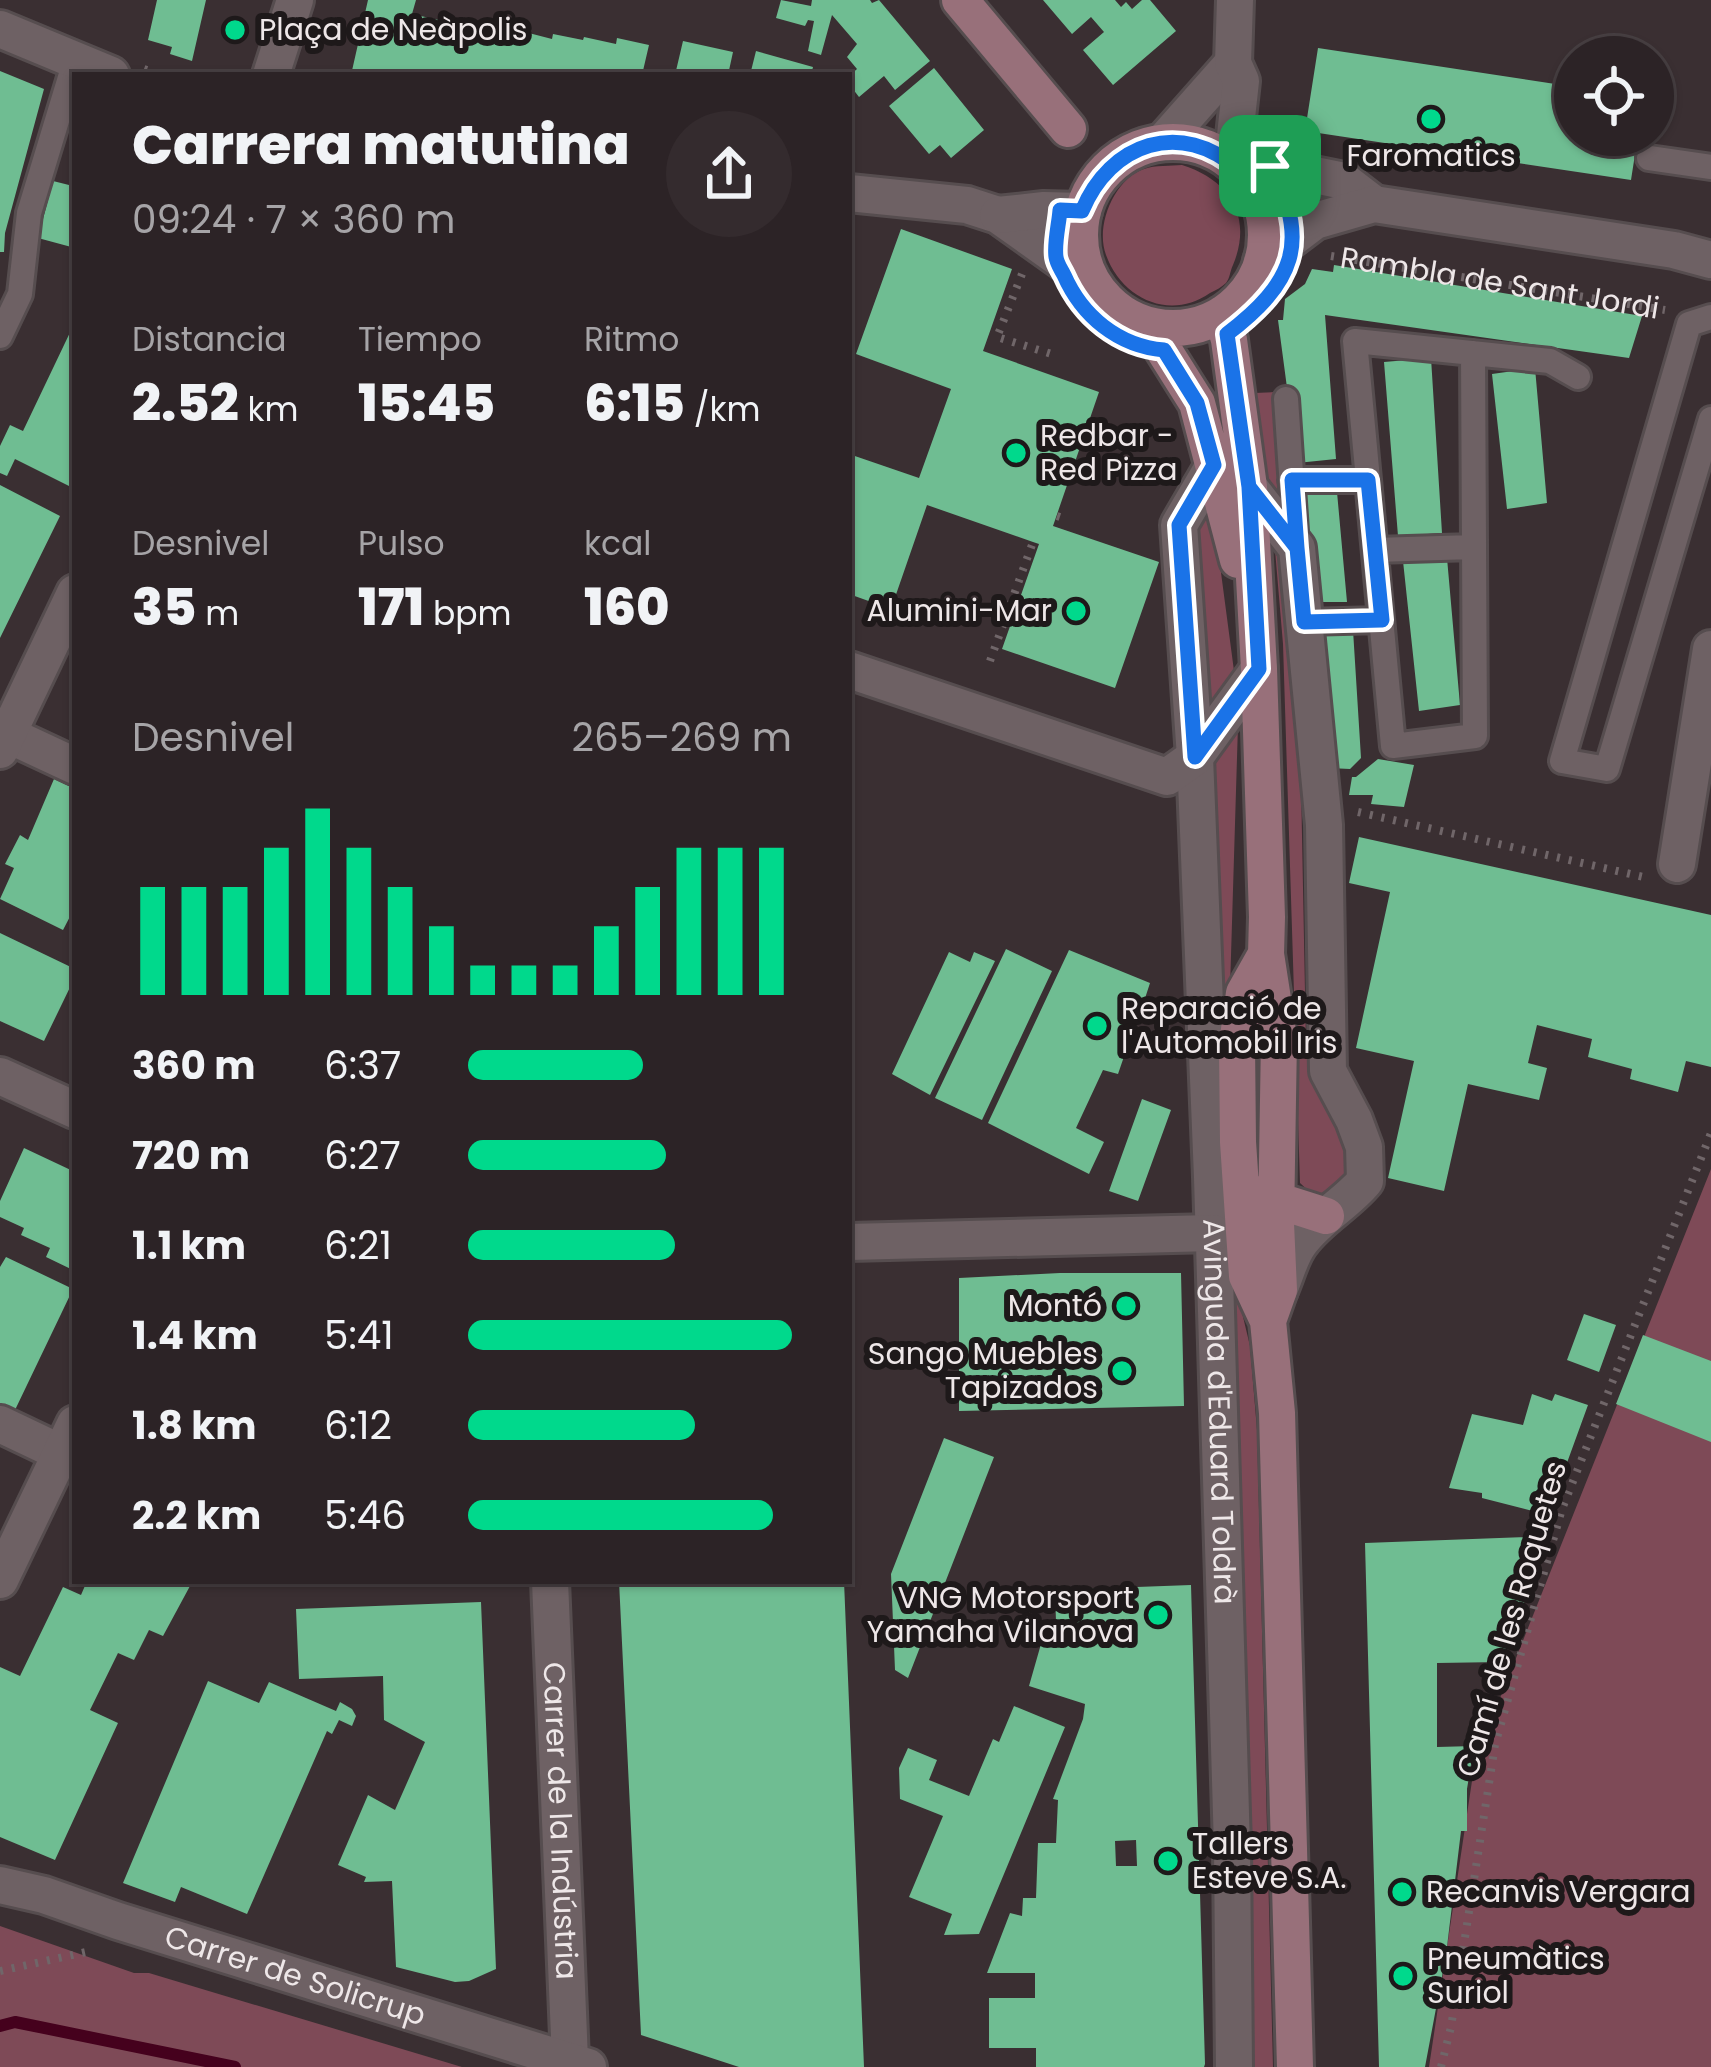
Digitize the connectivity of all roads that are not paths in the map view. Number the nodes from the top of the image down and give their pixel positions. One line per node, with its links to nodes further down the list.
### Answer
1 (295, 0): 8 (street)
2 (961, 0): 9 (street)
3 (1235, 0): 6 (street)
4 (0, 29): 5 (street)
5 (75, 61): 7 (street); 26 (lane)
6 (1233, 63): 10 (street); 12 (street)
7 (103, 72)
8 (272, 72)
9 (1068, 129): 10 (street); 15 (street)
10 (1151, 146): 12 (street); 15 (street)
11 (1649, 158): 13 (lane)
12 (1236, 166): 16 (street, Rambla de Sant Jordi); 20 (street)
13 (1711, 167)
14 (852, 194): 17 (street)
15 (1087, 200): 17 (street); 22 (street)
16 (1374, 204): 19 (street, Rambla de Sant Jordi); 20 (street, Rambla de Sant Jordi)
17 (998, 215): 22 (street)
18 (1711, 243): 19 (street, Rambla de Sant Jordi)
19 (1674, 250): 21 (street, Rambla de Sant Jordi)
20 (1281, 254): 23 (street)
21 (1711, 260)
22 (1092, 282): 25 (street)
23 (1222, 314): 25 (street); 34 (street, Avinguda d'Eduard Toldrà)
24 (1711, 317): 30 (lane)
25 (1148, 325): 31 (street, Avinguda d'Eduard Toldrà)
26 (0, 336)
27 (1473, 353): 28 (lane); 33 (lane); 35 (lane)
28 (1578, 377)
29 (1286, 398): 32 (lane)
30 (1711, 419)
31 (1214, 465): 39 (street, Avinguda d'Eduard Toldrà); 46 (street, Avinguda d'Eduard Toldrà)
32 (1292, 480): 33 (lane); 36 (lane)
33 (1368, 480): 37 (lane)
34 (1249, 487): 36 (street); 39 (street, Avinguda d'Eduard Toldrà)
35 (1473, 547): 37 (lane); 40 (lane)
36 (1297, 548): 41 (street)
37 (1375, 550): 40 (lane)
38 (72, 599): 45 (street)
39 (1254, 605): 43 (street, Avinguda d'Eduard Toldrà)
40 (1382, 620): 41 (lane)
41 (1304, 622): 54 (street)
42 (1711, 649): 48 (street)
43 (1259, 669): 46 (street); 49 (street, Avinguda d'Eduard Toldrà)
44 (852, 671): 46 (street)
45 (2, 738): 47 (street)
46 (1195, 757): 55 (street, Avinguda d'Eduard Toldrà)
47 (72, 765)
48 (1663, 871)
49 (1266, 954): 52 (street, Avinguda d'Eduard Toldrà); 53 (street, Avinguda d'Eduard Toldrà)
50 (0, 1076): 51 (street)
51 (72, 1109)
52 (1238, 1142): 53 (street); 57 (street, Avinguda d'Eduard Toldrà)
53 (1277, 1202): 54 (street); 57 (street, Avinguda d'Eduard Toldrà)
54 (1325, 1216): 57 (street)
55 (1213, 1233): 56 (street); 64 (street, Avinguda d'Eduard Toldrà)
56 (852, 1242)
57 (1274, 1305): 65 (street, Avinguda d'Eduard Toldrà)
58 (0, 1424): 59 (street)
59 (68, 1439): 60 (street)
60 (0, 1580)
61 (550, 1584): 63 (street, Carrer de la Indústria)
62 (0, 1885): 63 (street, Carrer de Solicrup)
63 (579, 2064)
64 (1234, 2067)
65 (1294, 2067)

